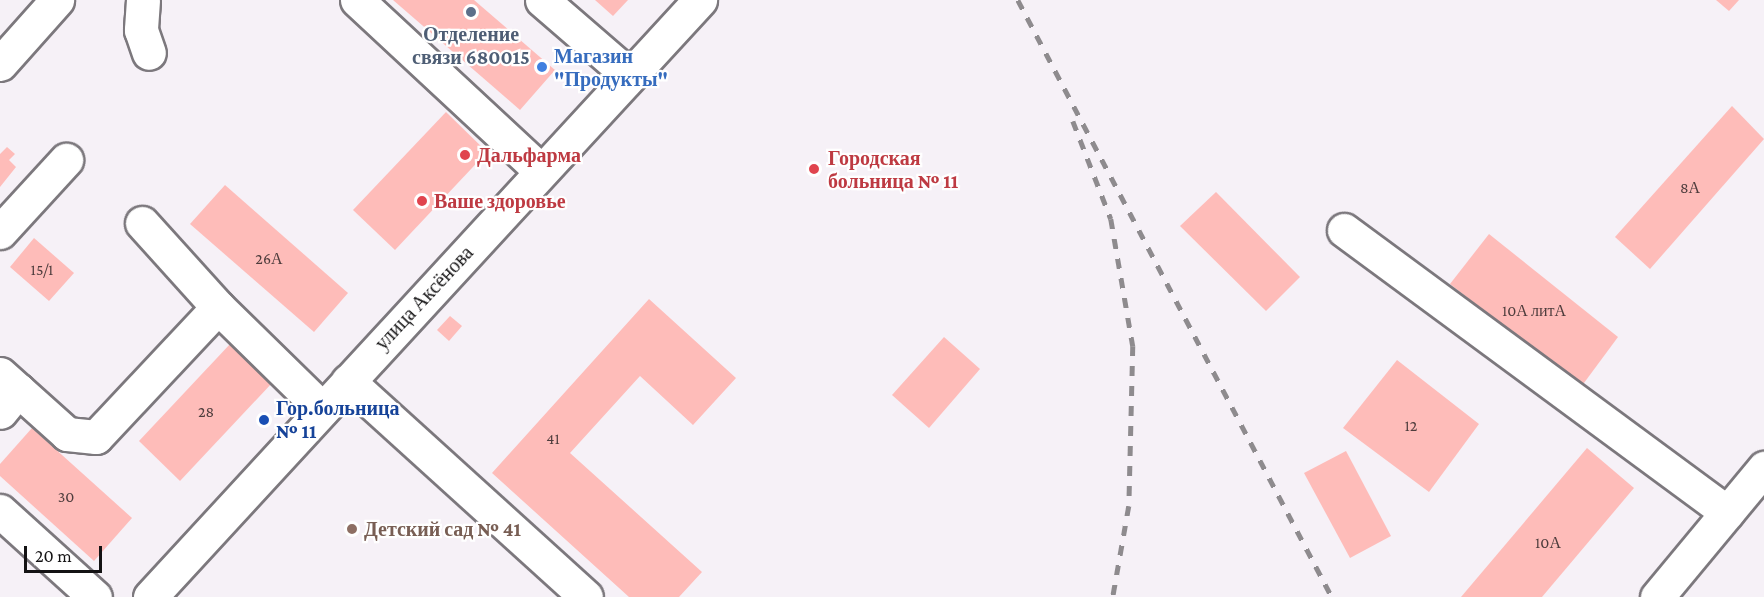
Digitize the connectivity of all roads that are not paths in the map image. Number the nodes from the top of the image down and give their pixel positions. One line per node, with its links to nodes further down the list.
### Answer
1 (57, 0): 7 (street)
2 (143, 0): 6 (street)
3 (357, 0): 10 (street)
4 (542, 0): 8 (street)
5 (700, 0): 8 (street, улица Аксёнова)
6 (149, 53)
7 (0, 64)
8 (629, 75): 10 (street, улица Аксёнова)
9 (66, 160): 13 (street)
10 (541, 171): 15 (street, улица Аксёнова)
11 (142, 223): 14 (street)
12 (1344, 230): 20 (street)
13 (0, 232)
14 (218, 307): 16 (street); 17 (street)
15 (348, 381): 17 (street, улица Аксёнова); 23 (street)
16 (6, 392)
17 (322, 409): 22 (street, улица Аксёнова)
18 (1764, 468): 20 (street)
19 (0, 511): 21 (street)
20 (1727, 512): 24 (street)
21 (95, 597)
22 (150, 597)
23 (586, 597)
24 (1657, 597)

